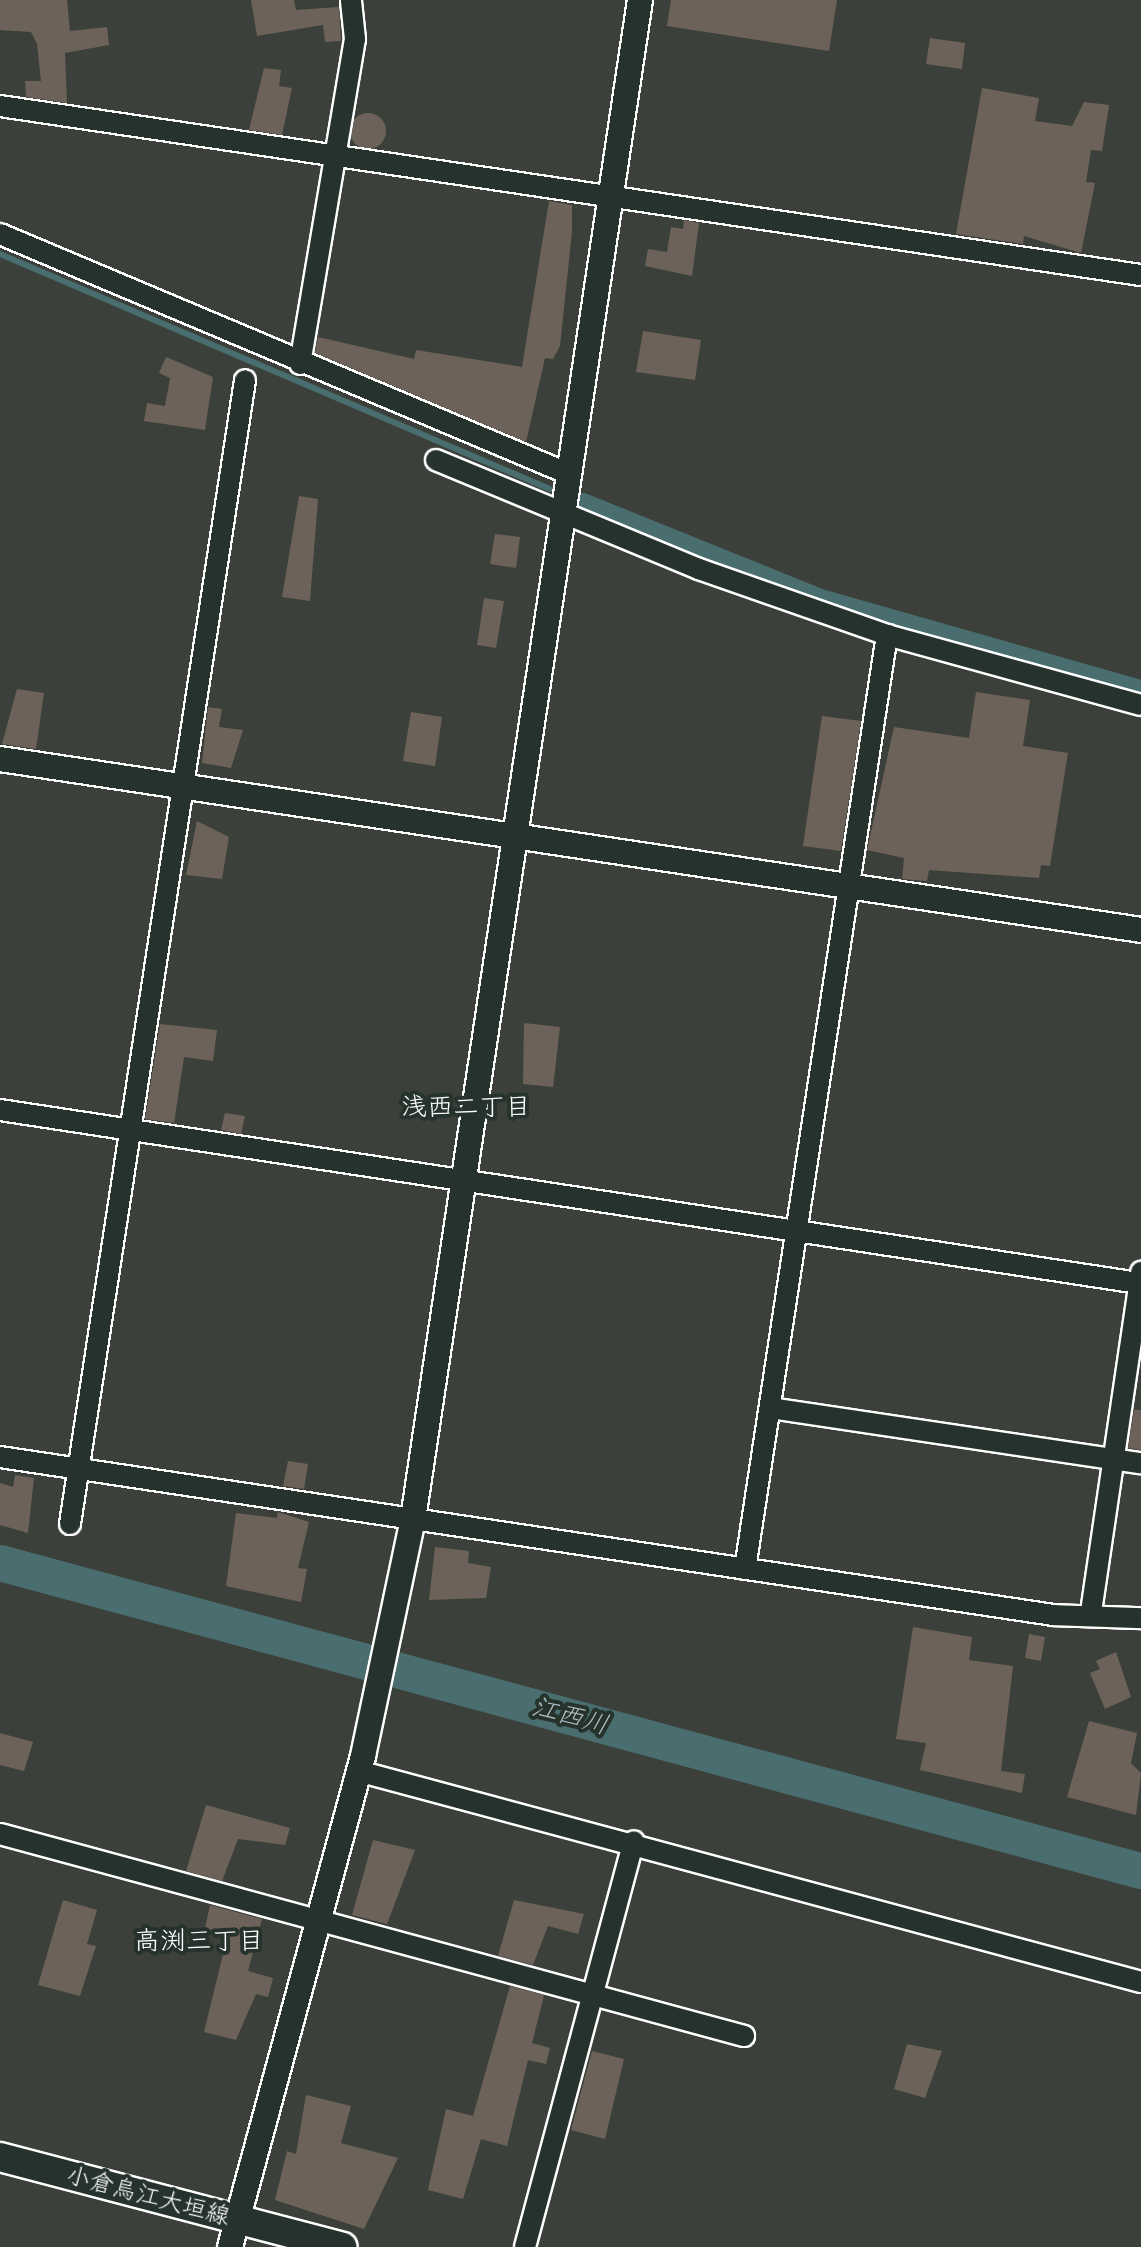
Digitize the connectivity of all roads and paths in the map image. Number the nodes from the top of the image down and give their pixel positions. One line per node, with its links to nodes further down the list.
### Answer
1 (351, 0): 4 (street)
2 (640, 0): 5 (street)
3 (0, 106): 4 (street)
4 (336, 155): 5 (street); 8 (street)
5 (612, 197): 7 (street); 11 (street)
6 (0, 234): 8 (street)
7 (1141, 275)
8 (300, 364): 11 (street)
9 (245, 380): 16 (street)
10 (436, 460): 12 (street)
11 (569, 474): 12 (street)
12 (564, 514): 13 (street); 17 (street)
13 (887, 635): 14 (street); 18 (street)
14 (1141, 705)
15 (0, 759): 16 (street)
16 (183, 787): 17 (street); 21 (street)
17 (513, 836): 18 (street); 22 (street)
18 (851, 886): 19 (street); 23 (street)
19 (1141, 930)
20 (0, 1110): 21 (street)
21 (130, 1129): 22 (street); 29 (street)
22 (463, 1177): 23 (street); 30 (street)
23 (794, 1229): 24 (street); 25 (street)
24 (1140, 1277): 27 (street)
25 (771, 1408): 27 (street); 32 (street)
26 (0, 1457): 29 (street)
27 (1113, 1459): 28 (street); 33 (street)
28 (1141, 1463)
29 (78, 1469): 30 (street); 31 (street)
30 (413, 1519): 32 (street); 35 (street)
31 (70, 1524)
32 (745, 1569): 33 (street)
33 (1091, 1612): 34 (street)
34 (1141, 1618)
35 (360, 1764): 37 (street); 38 (street)
36 (0, 1834): 38 (street)
37 (634, 1841): 39 (street); 40 (street)
38 (318, 1917): 40 (street); 43 (street)
39 (1141, 1982)
40 (590, 1994): 41 (street); 45 (street)
41 (744, 2036)
42 (0, 2157): 43 (main road, 小倉烏江大垣線)
43 (233, 2233): 44 (main road, 小倉烏江大垣線)
44 (342, 2247)
45 (525, 2247)

